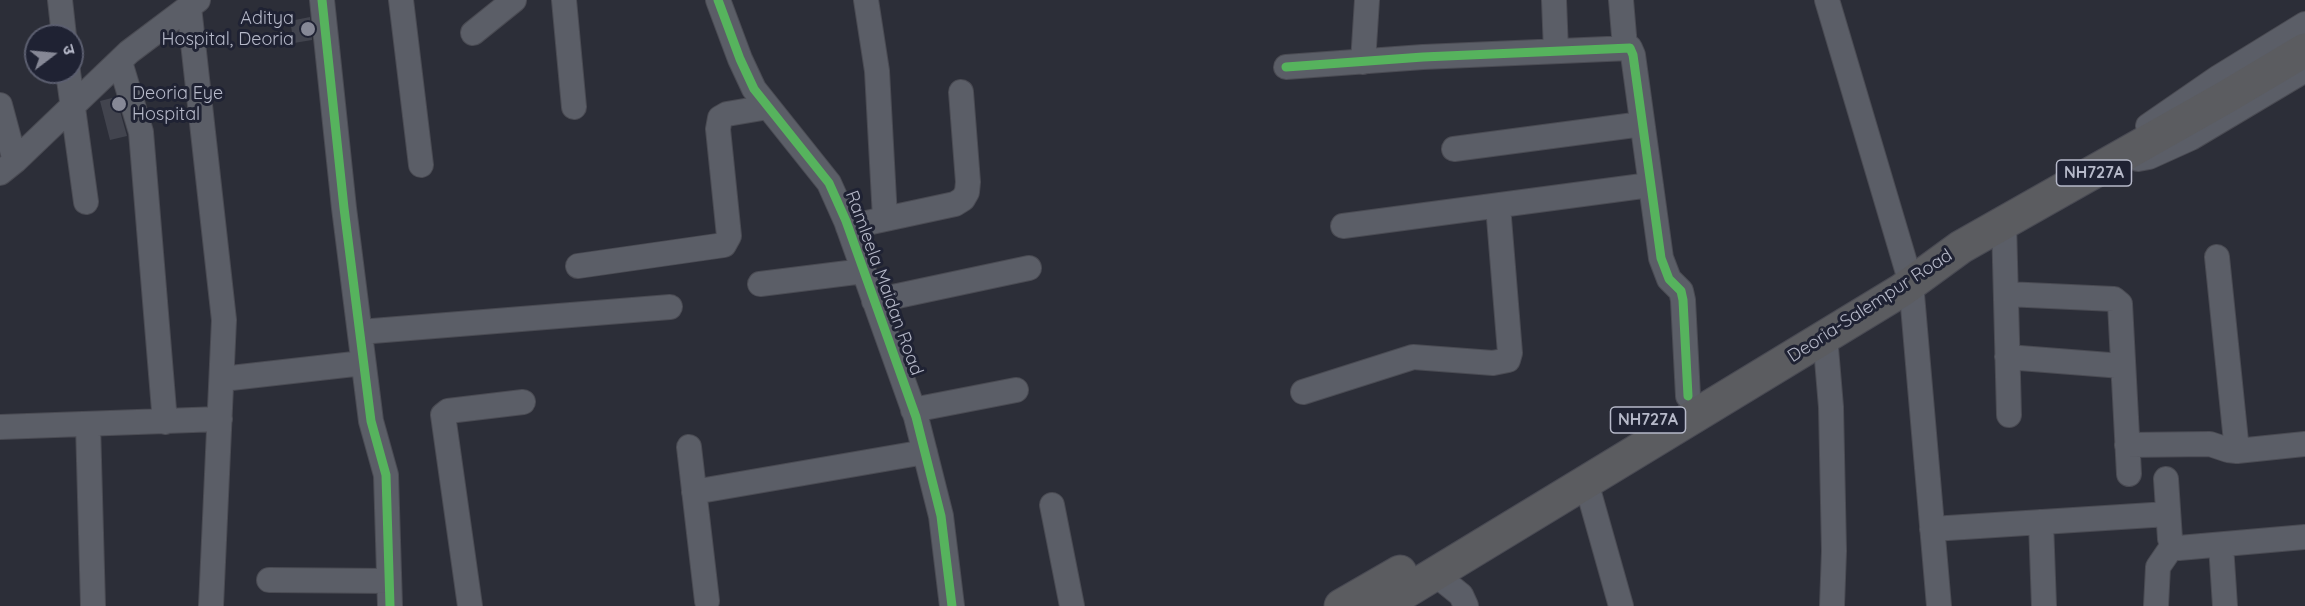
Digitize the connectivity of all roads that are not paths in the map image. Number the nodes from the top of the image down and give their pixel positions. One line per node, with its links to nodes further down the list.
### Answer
1 (60, 0): 13 (street)
2 (322, 0): 50 (street)
3 (401, 0): 31 (street)
4 (514, 0): 15 (street)
5 (564, 0): 26 (street)
6 (718, 0): 27 (street, Ramleela Maidan Road)
7 (866, 0): 37 (street)
8 (1367, 0): 20 (street)
9 (1554, 0): 18 (street)
10 (1621, 0): 16 (street)
11 (1827, 0): 45 (street)
12 (194, 3): 19 (street); 55 (street)
13 (63, 24)
14 (2305, 24): 32 (street)
15 (473, 33)
16 (1625, 47): 18 (street); 29 (street)
17 (2305, 50): 32 (highway, NH727A)
18 (1556, 51): 20 (street)
19 (120, 62): 28 (street); 63 (street)
20 (1363, 62): 21 (street)
21 (1286, 67)
22 (2305, 70): 32 (street)
23 (69, 84): 28 (street)
24 (962, 92): 37 (street)
25 (0, 105): 33 (street)
26 (574, 107)
27 (768, 107): 40 (street, Ramleela Maidan Road); 42 (street)
28 (71, 108): 33 (street); 35 (street)
29 (1642, 124): 30 (street); 34 (street)
30 (1454, 149)
31 (421, 165)
32 (2108, 165): 38 (highway, NH727A)
33 (8, 167)
34 (1650, 185): 36 (street); 58 (street)
35 (86, 202)
36 (1498, 206): 39 (street); 57 (street)
37 (885, 218): 40 (street)
38 (2004, 223): 45 (highway, Deoria-Salempur Road / NH727A); 47 (street)
39 (1343, 226)
40 (848, 227): 44 (street, Ramleela Maidan Road)
41 (2217, 256): 69 (street)
42 (578, 266)
43 (1029, 268): 48 (street)
44 (864, 271): 46 (street); 48 (street, Ramleela Maidan Road)
45 (1909, 276): 51 (highway, Deoria-Salempur Road / NH727A); 58 (highway, Deoria-Salempur Road / NH727A); 78 (street)
46 (760, 284)
47 (2006, 294): 52 (street); 54 (street)
48 (874, 301): 60 (street, Ramleela Maidan Road)
49 (670, 307): 50 (street)
50 (360, 332): 53 (street)
51 (1826, 336): 73 (highway, Deoria-Salempur Road / NH727A); 96 (street)
52 (2007, 357): 54 (street); 61 (street)
53 (363, 363): 55 (street); 83 (street)
54 (2122, 366): 67 (street)
55 (222, 379): 62 (street)
56 (1017, 390): 60 (street)
57 (1303, 392)
58 (1688, 396): 92 (highway, Deoria-Salempur Road / NH727A)
59 (523, 402): 89 (street)
60 (913, 410): 70 (street, Ramleela Maidan Road)
61 (2009, 415)
62 (220, 419): 63 (street); 87 (street)
63 (165, 422): 64 (street)
64 (88, 424): 65 (street); 86 (street)
65 (0, 428)
66 (2305, 444): 69 (street)
67 (2127, 445): 69 (street); 71 (street)
68 (689, 447): 74 (street)
69 (2237, 451)
70 (925, 452): 74 (street); 90 (street, Ramleela Maidan Road)
71 (2129, 474)
72 (2166, 479): 76 (street)
73 (1586, 482): 84 (highway, Deoria-Salempur Road / NH727A); 95 (street)
74 (694, 492): 85 (street)
75 (1052, 505): 91 (street)
76 (2168, 514): 77 (street); 80 (street)
77 (2041, 522): 78 (street); 98 (street)
78 (1932, 529): 97 (street)
79 (2305, 537): 81 (street)
80 (2173, 544): 81 (street); 99 (street)
81 (2221, 545): 100 (street)
82 (269, 580): 83 (street)
83 (389, 581): 88 (street)
84 (1419, 589): 93 (highway, Deoria-Salempur Road / NH727A); 94 (street)
85 (707, 601)
86 (93, 606)
87 (211, 606)
88 (390, 606)
89 (470, 606)
90 (952, 606)
91 (1072, 606)
92 (1341, 606)
93 (1382, 606)
94 (1466, 606)
95 (1621, 606)
96 (1832, 606)
97 (1939, 606)
98 (2044, 606)
99 (2156, 606)
100 (2225, 606)

